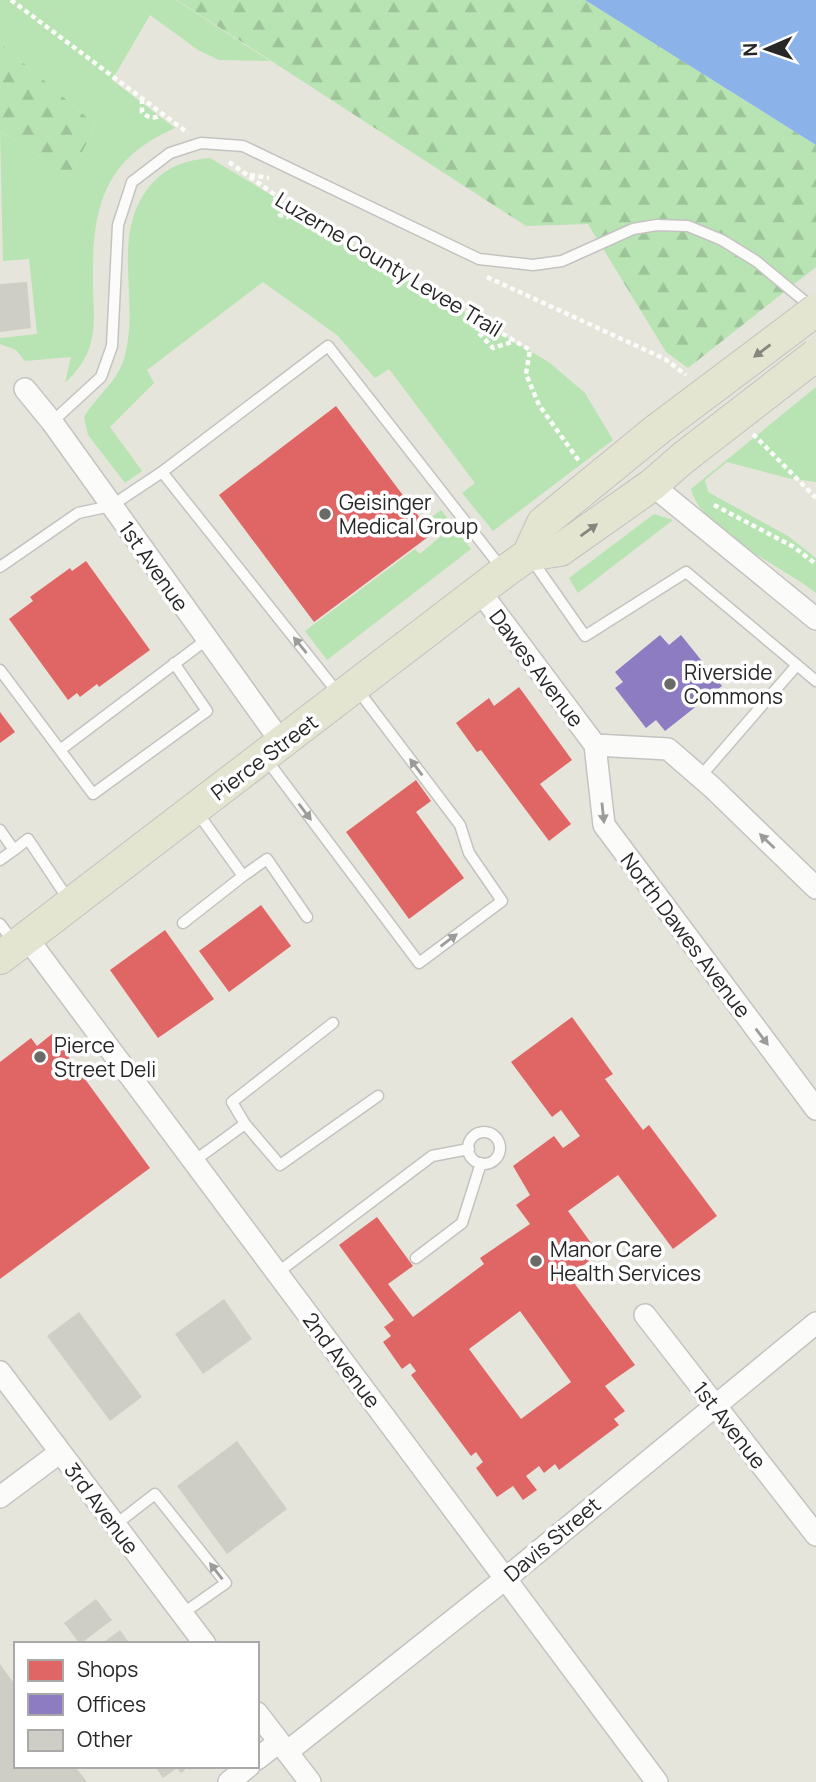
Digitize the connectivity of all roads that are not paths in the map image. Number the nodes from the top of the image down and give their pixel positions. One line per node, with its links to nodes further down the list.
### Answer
1 (816, 311): 4 (lane); 9 (main road, Pierce Street, one-way to 9, bridge)
2 (816, 355): 6 (main road, Pierce Street, bridge)
3 (24, 389): 4 (street, 1st Avenue)
4 (52, 422): 7 (street, 1st Avenue)
5 (162, 472): 7 (lane); 9 (lane); 16 (lane, one-way to 5)
6 (652, 485): 9 (main road, Pierce Street, one-way to 6); 10 (street)
7 (111, 506): 8 (lane); 11 (street, 1st Avenue)
8 (0, 567)
9 (503, 572): 13 (lane); 16 (main road, Pierce Street); 17 (street, Dawes Avenue)
10 (816, 619)
11 (206, 640): 12 (lane); 19 (street, 1st Avenue)
12 (174, 663): 18 (lane); 18 (lane)
13 (797, 665): 15 (lane); 20 (lane)
14 (0, 670): 18 (lane)
15 (816, 681)
16 (349, 693): 19 (main road, Pierce Street); 19 (lane, one-way to 16)
17 (595, 745): 20 (street); 33 (street, North Dawes Avenue, one-way to 33)
18 (60, 750)
19 (273, 750): 21 (main road, Pierce Street)
20 (700, 777): 26 (street, one-way to 20)
21 (195, 809): 25 (lane); 27 (main road, Pierce Street)
22 (0, 830): 23 (lane)
23 (14, 849): 24 (lane); 27 (lane)
24 (0, 860)
25 (243, 876): 28 (lane); 29 (lane)
26 (816, 888)
27 (71, 904): 30 (main road, Pierce Street)
28 (307, 917)
29 (183, 923)
30 (11, 942): 36 (street, 2nd Avenue)
31 (333, 1023): 34 (lane)
32 (378, 1096): 34 (lane)
33 (816, 1109)
34 (245, 1124): 36 (lane)
35 (468, 1149): 37 (lane); 37 (lane); 39 (lane)
36 (194, 1161): 39 (street, 2nd Avenue)
37 (481, 1163): 38 (lane)
38 (416, 1258)
39 (276, 1273): 48 (street, 2nd Avenue)
40 (645, 1315): 43 (street, 1st Avenue)
41 (816, 1323): 43 (street, Davis Street)
42 (0, 1372): 44 (street, 3rd Avenue)
43 (714, 1405): 47 (street, 1st Avenue); 48 (street, Davis Street)
44 (60, 1452): 45 (street); 46 (street, 3rd Avenue)
45 (0, 1497)
46 (115, 1525): 49 (street, 3rd Avenue); 49 (lane, one-way to 46)
47 (816, 1535)
48 (505, 1579): 52 (street, Davis Street); 57 (street, 2nd Avenue)
49 (182, 1614): 50 (street, 3rd Avenue)
50 (203, 1642)
51 (259, 1716): 52 (street)
52 (283, 1747): 53 (street, Davis Street); 56 (street)
53 (259, 1758)
54 (246, 1768): 55 (street)
55 (229, 1782)
56 (310, 1782)
57 (657, 1782)

